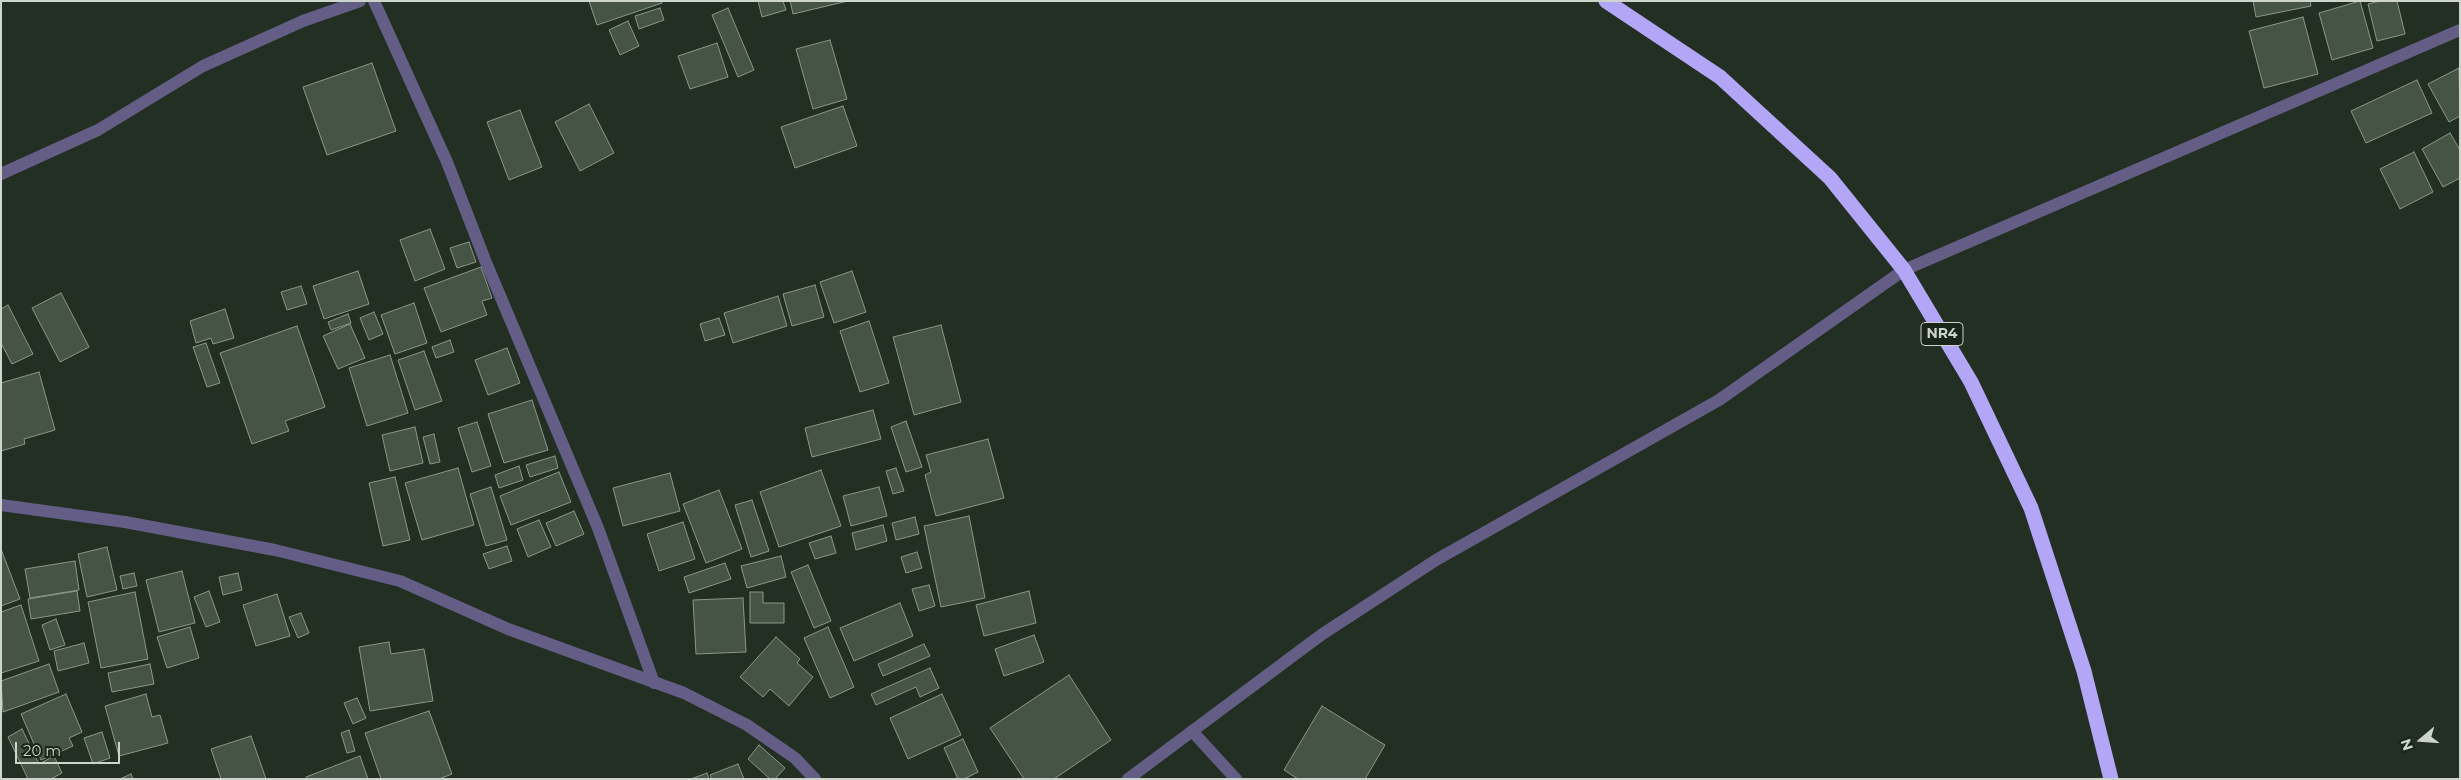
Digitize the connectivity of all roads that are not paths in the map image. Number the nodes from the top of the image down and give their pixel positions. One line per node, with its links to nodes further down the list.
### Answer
1 (360, 1): 5 (street)
2 (374, 1): 8 (street)
3 (1606, 1): 6 (highway, NR4)
4 (2460, 30): 6 (street)
5 (1, 174)
6 (1904, 270): 9 (street); 13 (highway, NR4)
7 (1, 505): 8 (street)
8 (654, 683): 10 (street)
9 (1192, 731): 11 (street); 12 (street)
10 (815, 779)
11 (1128, 779)
12 (1236, 779)
13 (2111, 779)

